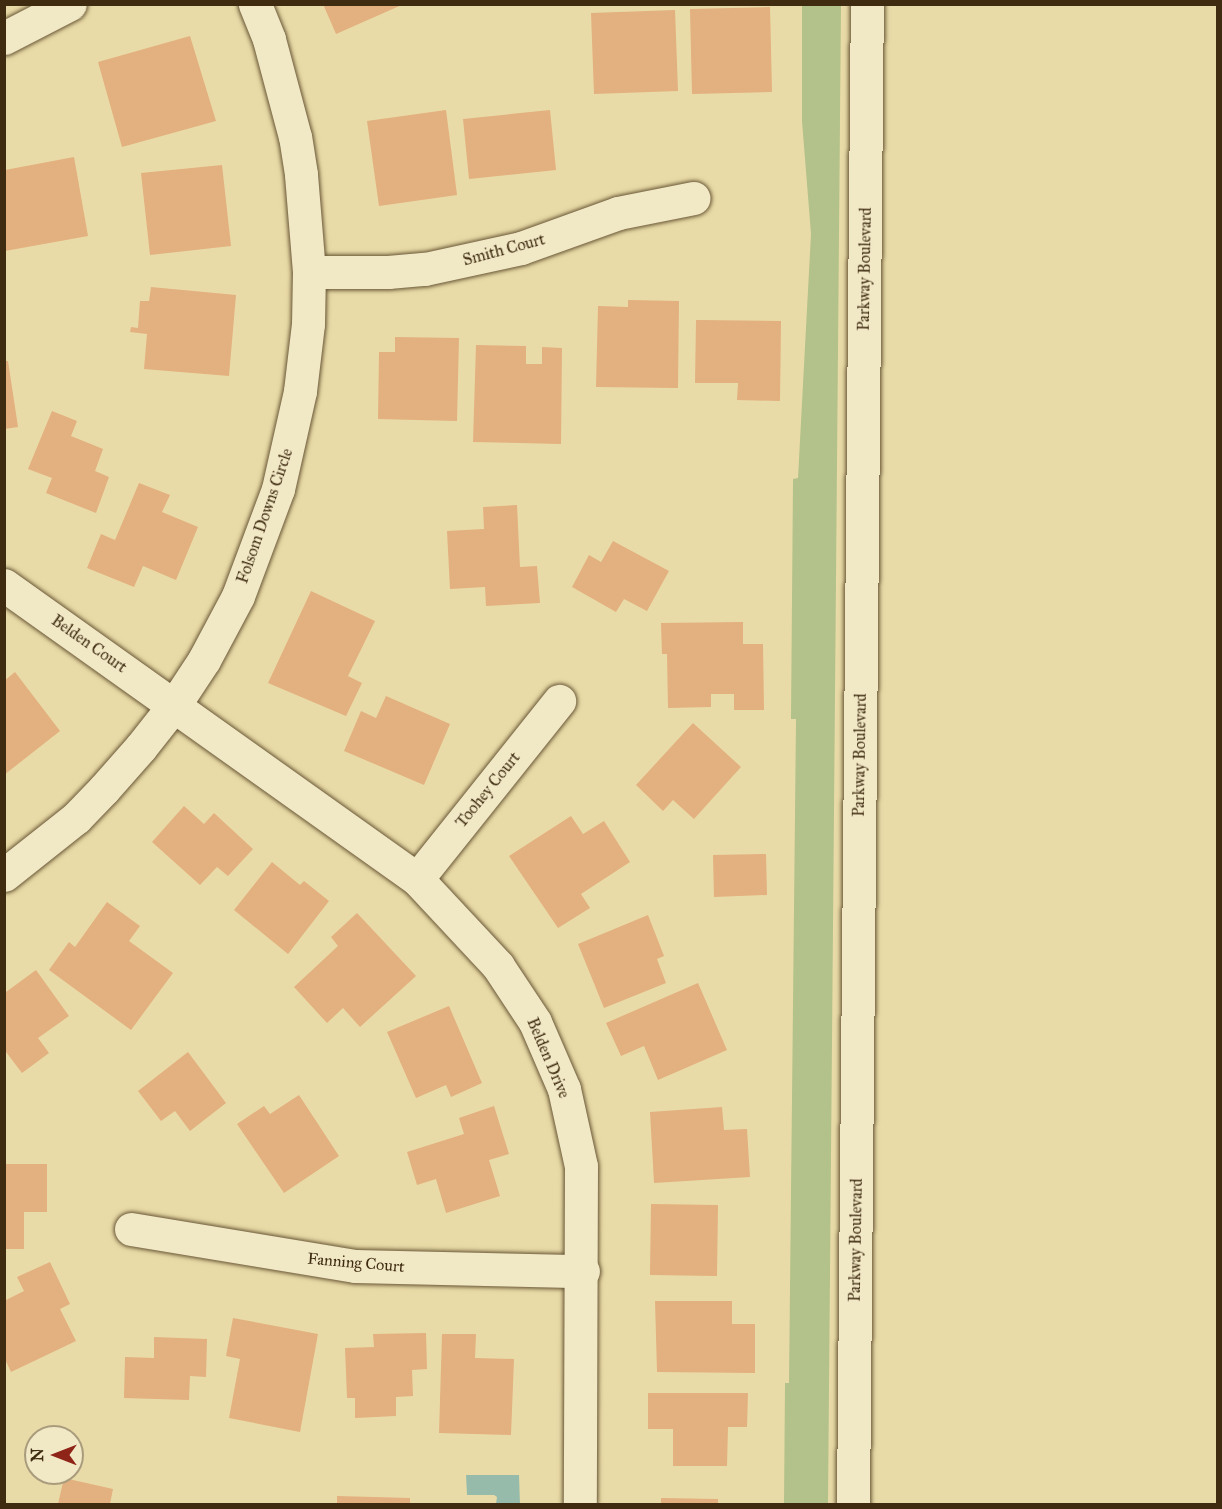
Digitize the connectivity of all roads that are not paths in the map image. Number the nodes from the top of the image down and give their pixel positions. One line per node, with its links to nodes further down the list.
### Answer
1 (70, 4): 4 (street)
2 (255, 4): 6 (street, Folsom Downs Circle)
3 (867, 4): 15 (street, Parkway Boulevard)
4 (4, 38)
5 (693, 198): 6 (street, Smith Court)
6 (309, 272): 9 (street, Folsom Downs Circle)
7 (4, 585): 9 (street, Belden Court)
8 (560, 701): 11 (street, Toohey Court)
9 (174, 704): 10 (street, Folsom Downs Circle); 11 (street, Belden Drive)
10 (4, 875)
11 (417, 879): 13 (street, Belden Drive)
12 (131, 1228): 13 (street, Fanning Court)
13 (583, 1271): 14 (street, Belden Drive)
14 (580, 1504)
15 (853, 1504)

